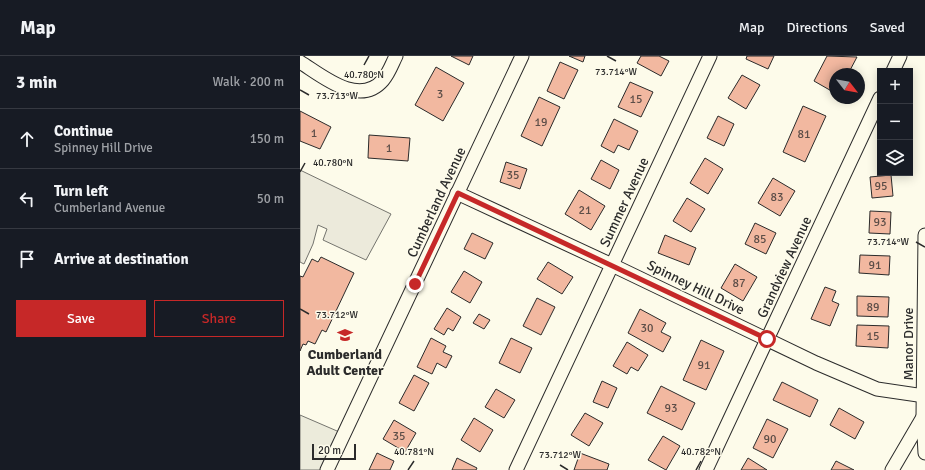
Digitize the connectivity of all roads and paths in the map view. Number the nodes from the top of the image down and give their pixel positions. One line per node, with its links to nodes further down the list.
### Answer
1 (396, 56): 5 (street)
2 (522, 56): 8 (street, Cumberland Avenue)
3 (710, 56): 10 (street, Summer Avenue)
4 (900, 56): 6 (street)
5 (300, 62)
6 (894, 68)
7 (877, 104): 11 (street, Grandview Avenue)
8 (458, 193): 10 (street, Spinney Hill Drive); 15 (street, Cumberland Avenue)
9 (925, 235): 12 (street, Manor Drive)
10 (612, 265): 11 (street, Spinney Hill Drive); 16 (street, Summer Avenue)
11 (767, 339): 12 (street, Spinney Hill Drive); 17 (street, Grandview Avenue)
12 (924, 396): 13 (street, Manor Drive)
13 (923, 417): 14 (street, Manor Drive); 18 (street)
14 (925, 453)
15 (327, 470)
16 (516, 470)
17 (706, 470)
18 (892, 470)

